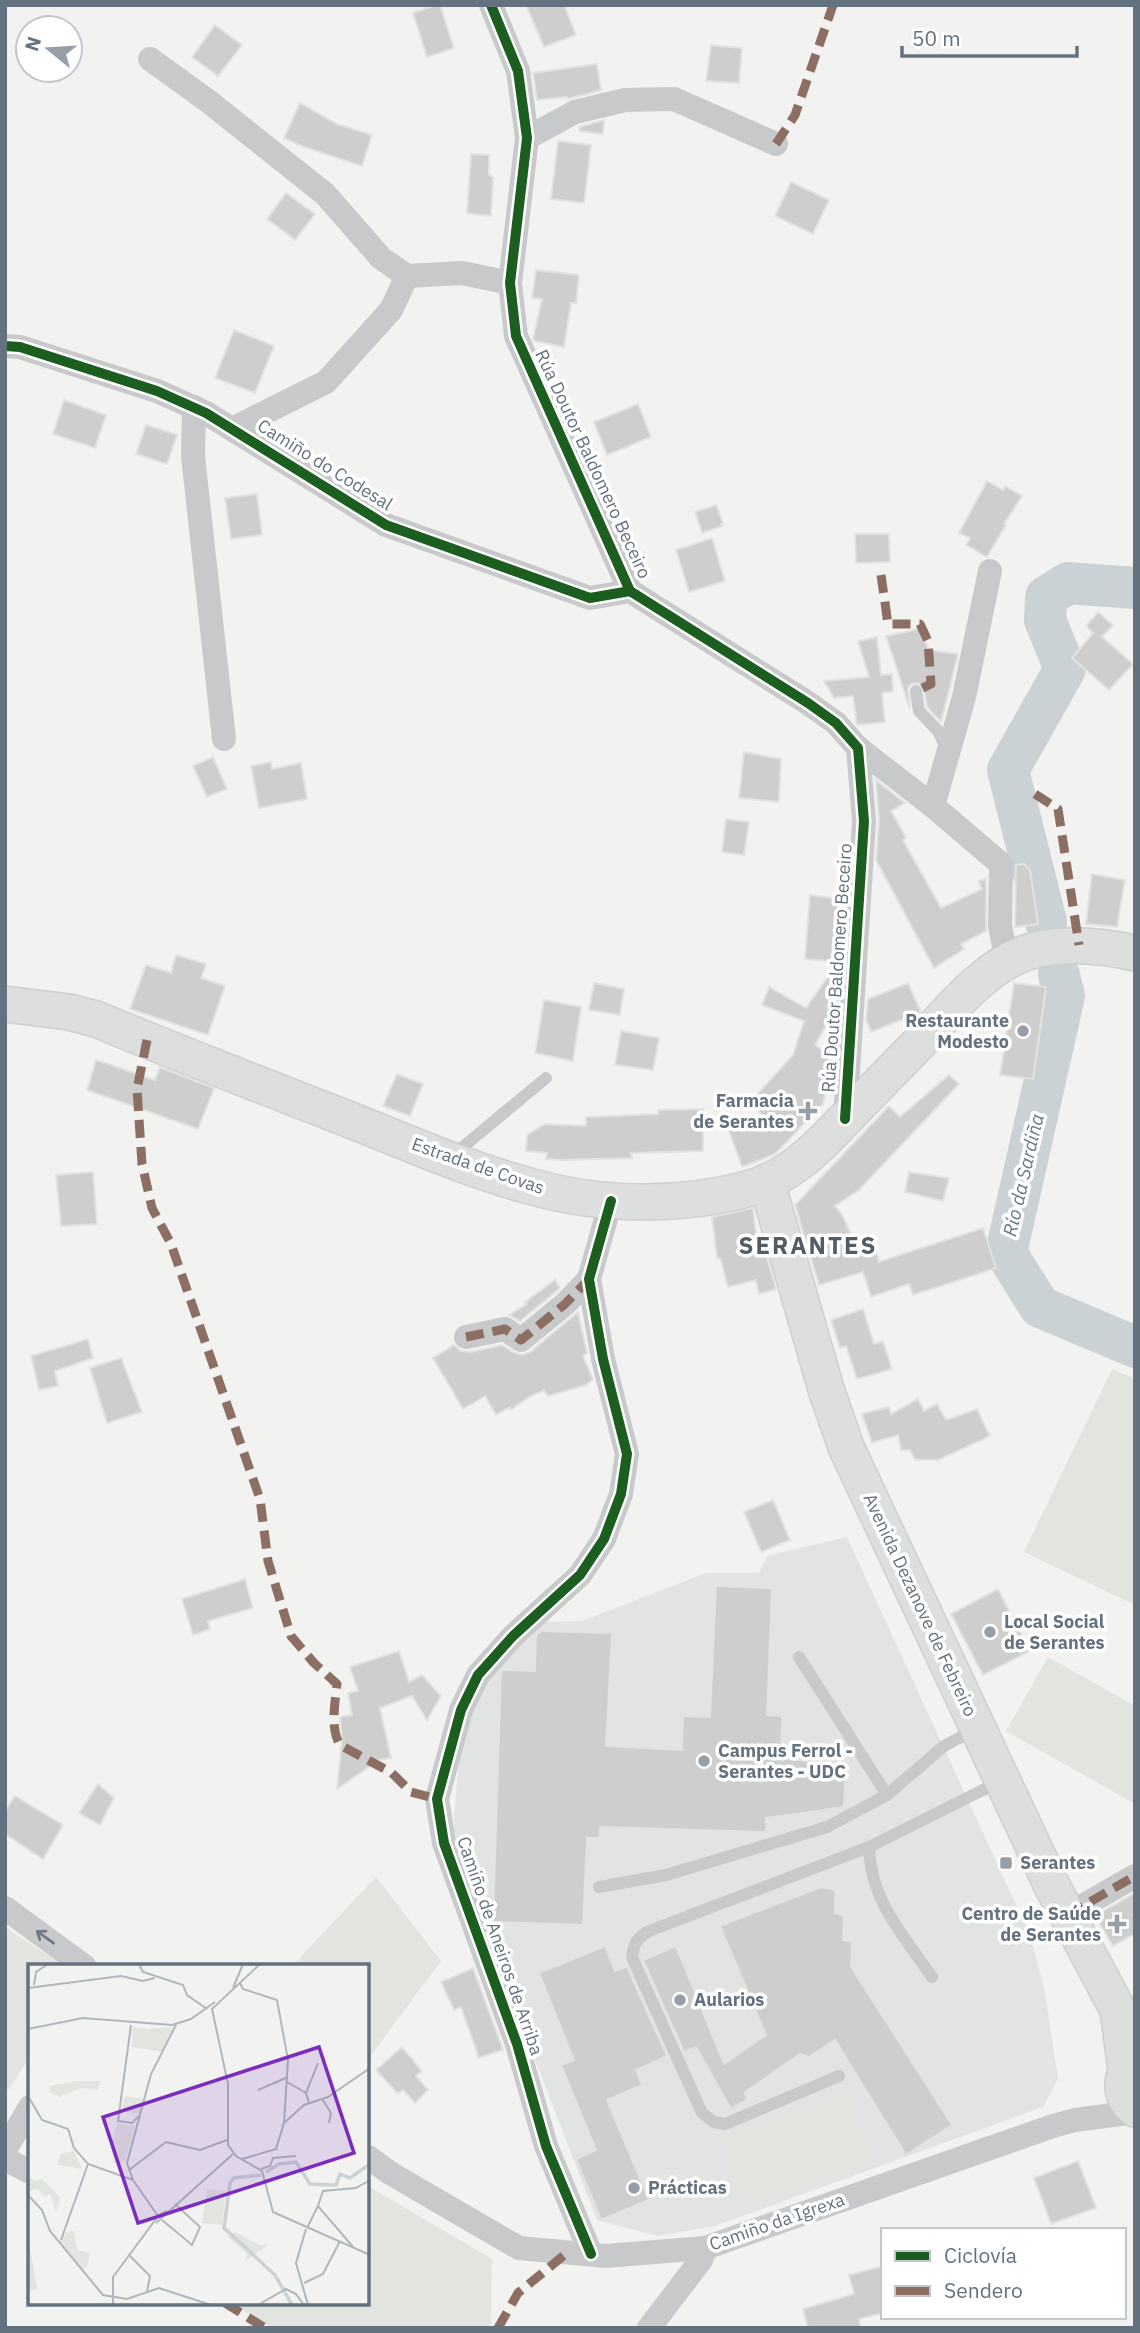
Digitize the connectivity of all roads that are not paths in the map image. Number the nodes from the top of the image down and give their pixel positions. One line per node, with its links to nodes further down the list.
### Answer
1 (491, 5): 3 (street, Rúa Doutor Baldomero Beceiro)
2 (150, 59): 5 (street)
3 (527, 138): 4 (street); 6 (street, Rúa Doutor Baldomero Beceiro)
4 (776, 144)
5 (407, 276): 6 (street); 9 (street)
6 (510, 283): 11 (street, Rúa Doutor Baldomero Beceiro)
7 (5, 346): 8 (street, Camiño do Codesal)
8 (194, 407): 9 (street, Camiño do Codesal); 13 (street)
9 (232, 429): 11 (street, Camiño do Codesal)
10 (990, 571): 15 (street)
11 (630, 591): 14 (street, Rúa Doutor Baldomero Beceiro)
12 (916, 691): 15 (lane)
13 (224, 739)
14 (858, 748): 16 (street); 21 (street, Rúa Doutor Baldomero Beceiro)
15 (948, 752): 16 (street)
16 (933, 806): 18 (street)
17 (1135, 953): 18 (main road, Estrada de Covas)
18 (1007, 961): 21 (main road, Estrada de Covas)
19 (5, 1004): 22 (main road, Estrada de Covas)
20 (546, 1078): 22 (lane)
21 (845, 1119): 23 (main road, Estrada de Covas)
22 (449, 1158): 24 (main road, Estrada de Covas)
23 (767, 1183): 24 (main road, Estrada de Covas); 28 (main road, Avenida Dezanove de Febreiro)
24 (611, 1201): 25 (street, Camiño de Aneiros de Arriba)
25 (589, 1279): 26 (street); 49 (street, Camiño de Aneiros de Arriba)
26 (466, 1337)
27 (799, 1657): 30 (lane)
28 (977, 1728): 29 (main road, Avenida Dezanove de Febreiro); 30 (lane)
29 (1002, 1780): 31 (lane); 35 (main road, Avenida Dezanove de Febreiro)
30 (887, 1796): 33 (lane)
31 (869, 1847): 37 (lane); 40 (lane)
32 (1135, 1876): 35 (street)
33 (599, 1887)
34 (5, 1908): 36 (street, one-way to 34)
35 (1067, 1915): 38 (main road, Avenida Dezanove de Febreiro)
36 (83, 1964)
37 (932, 1977)
38 (1126, 2021): 39 (main road, Avenida Dezanove de Febreiro)
39 (1128, 2068): 42 (main road, Avenida Dezanove de Febreiro); 43 (street)
40 (839, 2076)
41 (28, 2110): 44 (street)
42 (1135, 2111): 43 (street)
43 (1074, 2120): 48 (street, Camiño da Igrexa)
44 (5, 2150)
45 (369, 2158): 49 (street, Camiño da Igrexa)
46 (5, 2160): 47 (street)
47 (28, 2171)
48 (705, 2248): 49 (street, Camiño da Igrexa); 50 (street)
49 (591, 2254)
50 (649, 2328)

